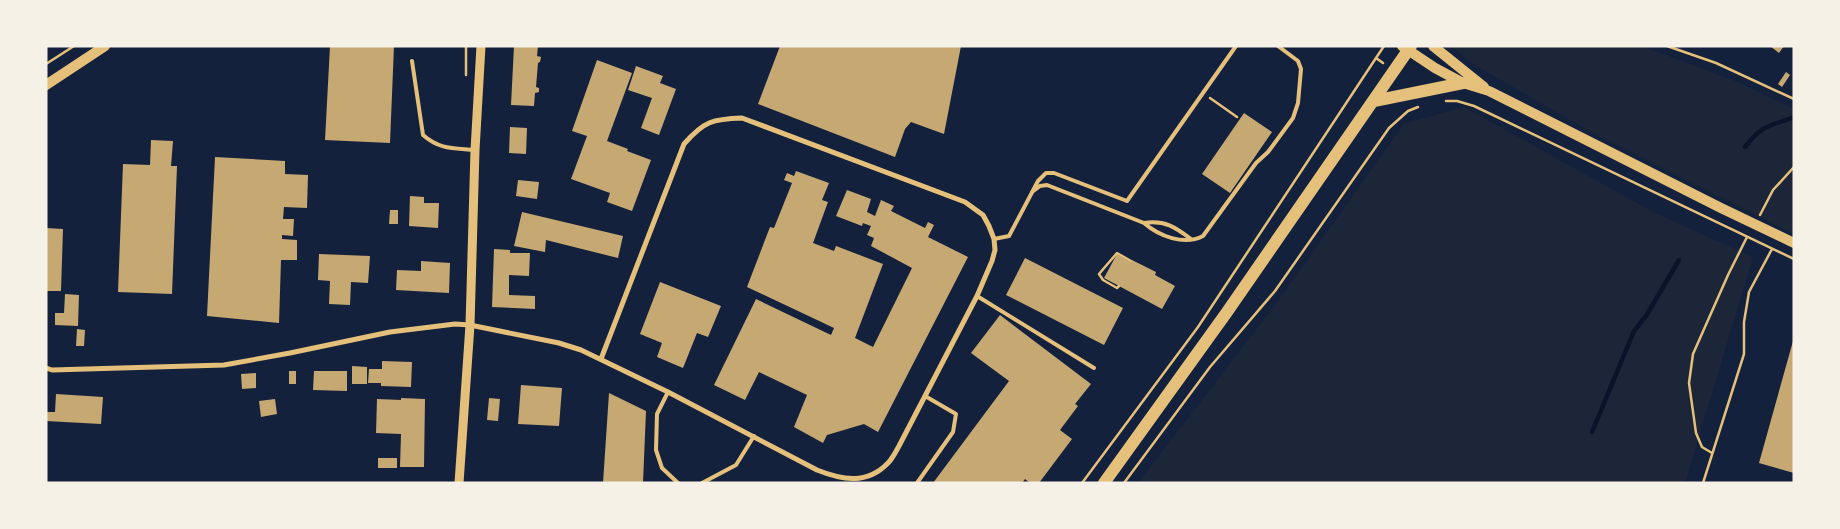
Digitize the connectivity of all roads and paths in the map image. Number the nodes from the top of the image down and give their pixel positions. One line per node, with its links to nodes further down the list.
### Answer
1 (74, 46): 11 (path)
2 (106, 46): 13 (main road)
3 (481, 46): 21 (street)
4 (1236, 46): 16 (lane)
5 (1278, 46): 27 (lane)
6 (1433, 46): 15 (main road)
7 (1667, 46): 17 (path)
8 (1407, 48): 12 (main road); 18 (main road)
9 (1376, 58): 48 (path)
10 (412, 61): 21 (lane)
11 (46, 64)
12 (1463, 84): 14 (main road); 15 (main road)
13 (46, 85)
14 (1424, 90): 18 (main road); 50 (path)
15 (1489, 91): 28 (main road)
16 (1203, 93): 20 (path); 24 (lane)
17 (1794, 99)
18 (1374, 101): 49 (main road)
19 (1442, 102): 29 (path)
20 (1237, 117)
21 (475, 150): 35 (street)
22 (1794, 167): 23 (path)
23 (1773, 190)
24 (1032, 192): 25 (lane); 26 (lane)
25 (1144, 223): 27 (lane); 27 (lane)
26 (994, 239): 34 (street); 36 (street)
27 (1191, 239)
28 (1794, 243)
29 (1772, 249): 31 (path); 42 (path)
30 (1737, 257): 42 (path)
31 (1794, 259)
32 (1131, 261): 33 (path)
33 (1119, 286)
34 (976, 296): 38 (lane); 40 (street)
35 (470, 325): 36 (street); 37 (street); 44 (street)
36 (601, 359): 39 (street)
37 (46, 368)
38 (1094, 368)
39 (668, 392): 41 (street); 45 (lane)
40 (925, 396): 43 (street); 47 (lane)
41 (754, 436): 43 (street); 46 (lane)
42 (1712, 454): 51 (path)
43 (865, 480)
44 (459, 483)
45 (678, 483)
46 (702, 483)
47 (917, 483)
48 (1082, 483)
49 (1104, 483)
50 (1124, 483)
51 (1703, 483)

